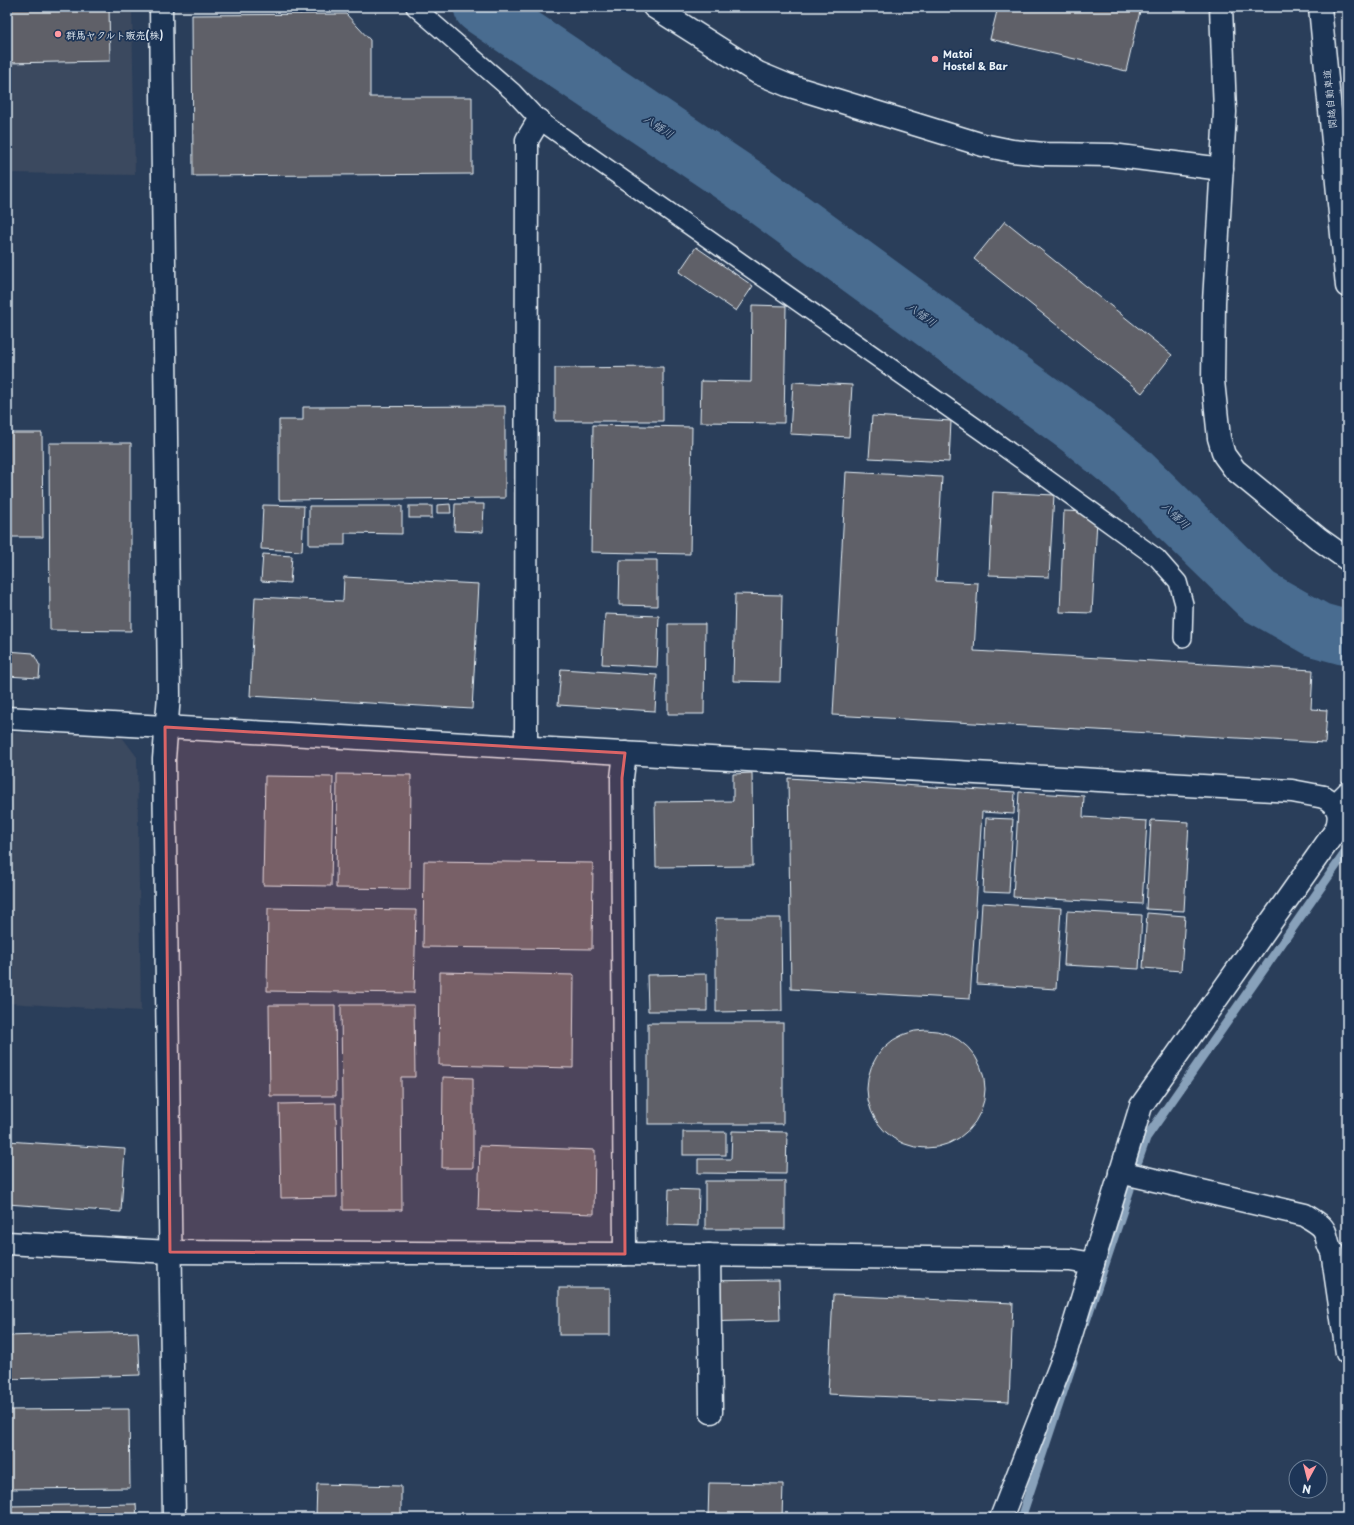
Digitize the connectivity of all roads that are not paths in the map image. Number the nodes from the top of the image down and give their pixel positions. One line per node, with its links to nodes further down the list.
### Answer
1 (161, 7): 12 (main road)
2 (415, 7): 6 (lane)
3 (654, 7): 7 (main road)
4 (1221, 7): 7 (main road)
5 (1320, 7): 8 (main road, 関越自動車道)
6 (538, 120): 10 (lane); 13 (main road)
7 (1222, 169): 9 (main road)
8 (1347, 286)
9 (1347, 559)
10 (1183, 638)
11 (7, 718): 12 (main road)
12 (165, 727): 13 (main road); 18 (main road)
13 (526, 747): 14 (main road)
14 (625, 753): 15 (main road); 20 (main road)
15 (1335, 797): 16 (main road)
16 (1120, 1172): 19 (main road); 22 (main road)
17 (7, 1243): 18 (main road)
18 (170, 1252): 20 (main road); 25 (main road)
19 (1339, 1253): 23 (main road)
20 (625, 1254): 21 (main road)
21 (709, 1255): 22 (main road); 24 (main road)
22 (1093, 1264): 26 (main road)
23 (1347, 1353)
24 (711, 1412)
25 (174, 1518)
26 (1001, 1518)

